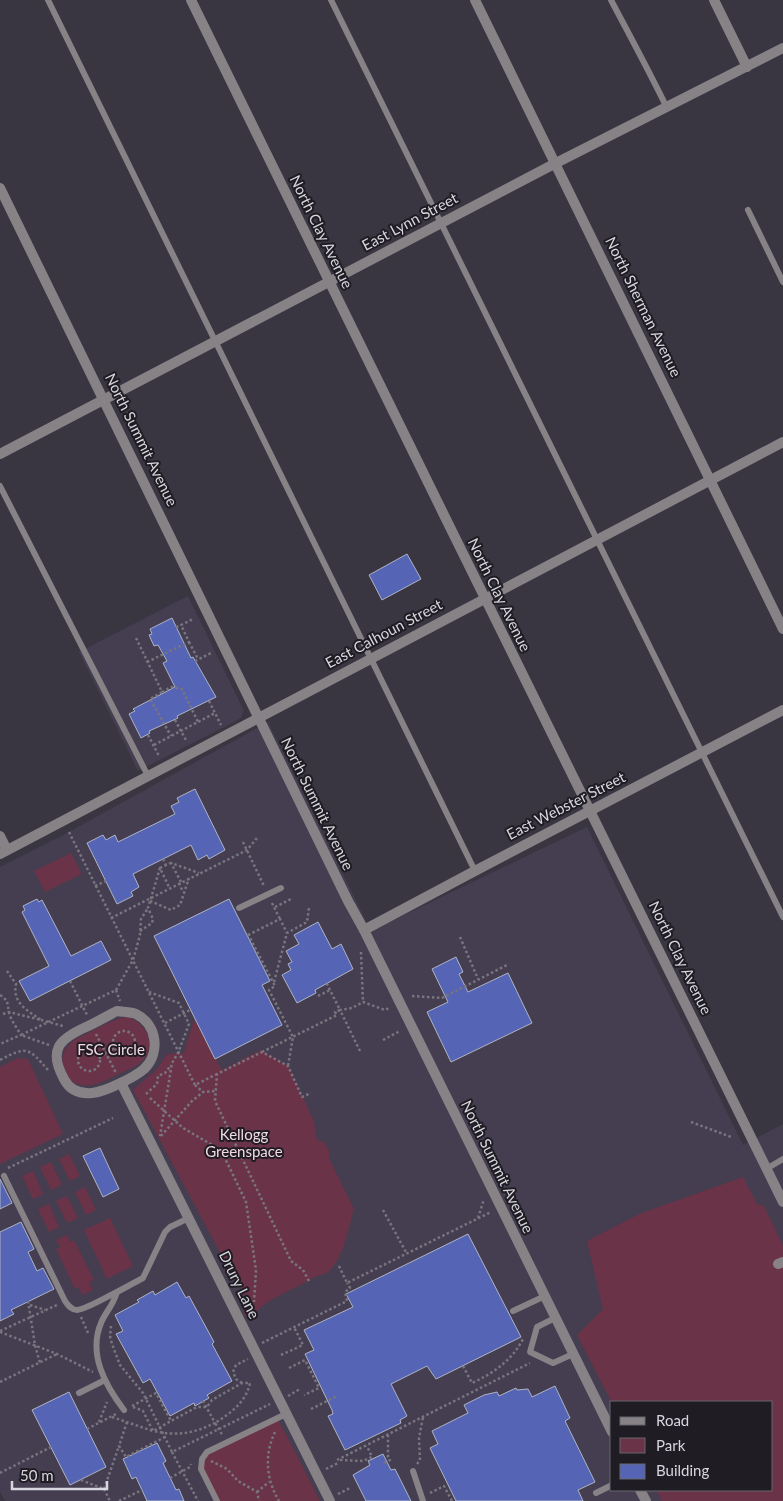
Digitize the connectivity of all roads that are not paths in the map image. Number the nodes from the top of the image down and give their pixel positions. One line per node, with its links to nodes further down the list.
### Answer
1 (48, 0): 16 (lane)
2 (191, 0): 14 (street, North Clay Avenue)
3 (331, 0): 13 (lane)
4 (475, 0): 10 (street, North Sherman Avenue)
5 (611, 0): 9 (lane)
6 (714, 0): 8 (street)
7 (783, 48): 8 (street, East Lynn Street)
8 (747, 67): 9 (street, East Lynn Street)
9 (667, 108): 10 (street, East Lynn Street)
10 (556, 164): 13 (street, East Lynn Street); 20 (street, North Sherman Avenue)
11 (0, 188): 17 (street, North Summit Avenue)
12 (748, 210): 15 (lane)
13 (441, 223): 14 (street, East Lynn Street); 22 (lane)
14 (328, 282): 16 (street, East Lynn Street); 23 (street, North Clay Avenue)
15 (783, 282)
16 (214, 342): 17 (street, East Lynn Street); 25 (lane)
17 (104, 399): 19 (street, East Lynn Street); 27 (street, North Summit Avenue)
18 (783, 442): 20 (street, East Calhoun Street)
19 (0, 454)
20 (711, 480): 22 (street, East Calhoun Street); 24 (street, North Sherman Avenue)
21 (0, 486): 29 (lane)
22 (596, 540): 23 (street, East Calhoun Street); 28 (lane)
23 (484, 598): 25 (street, East Calhoun Street); 30 (street, North Clay Avenue)
24 (783, 629)
25 (372, 658): 27 (street, East Calhoun Street); 33 (lane)
26 (783, 710): 28 (street, East Webster Street)
27 (259, 718): 29 (street, East Calhoun Street); 37 (street, North Summit Avenue)
28 (702, 753): 30 (street, East Webster Street); 36 (lane)
29 (148, 776): 32 (street, East Calhoun Street)
30 (591, 811): 33 (street, East Webster Street); 40 (street, North Clay Avenue)
31 (0, 836): 32 (street)
32 (4, 852)
33 (475, 871): 37 (street, East Webster Street)
34 (281, 888): 35 (lane)
35 (239, 908)
36 (783, 917)
37 (364, 930): 45 (street, North Summit Avenue)
38 (119, 1079): 38 (street); 43 (street, Drury Lane)
39 (783, 1159): 40 (lane)
40 (766, 1169): 42 (street, North Clay Avenue)
41 (2, 1174): 44 (lane)
42 (783, 1202)
43 (189, 1218): 44 (lane); 52 (street, Drury Lane)
44 (118, 1292): 49 (lane)
45 (544, 1296): 46 (lane); 47 (street, North Summit Avenue)
46 (514, 1312)
47 (556, 1318): 48 (street, North Summit Avenue); 48 (lane)
48 (573, 1354): 53 (street, North Summit Avenue)
49 (105, 1379): 50 (lane); 51 (lane)
50 (79, 1393)
51 (124, 1410)
52 (286, 1414): 57 (street, Drury Lane); 59 (lane)
53 (610, 1428)
54 (413, 1471): 58 (lane)
55 (610, 1486): 56 (lane)
56 (596, 1493)
57 (333, 1498)
58 (422, 1499)
59 (217, 1501)

